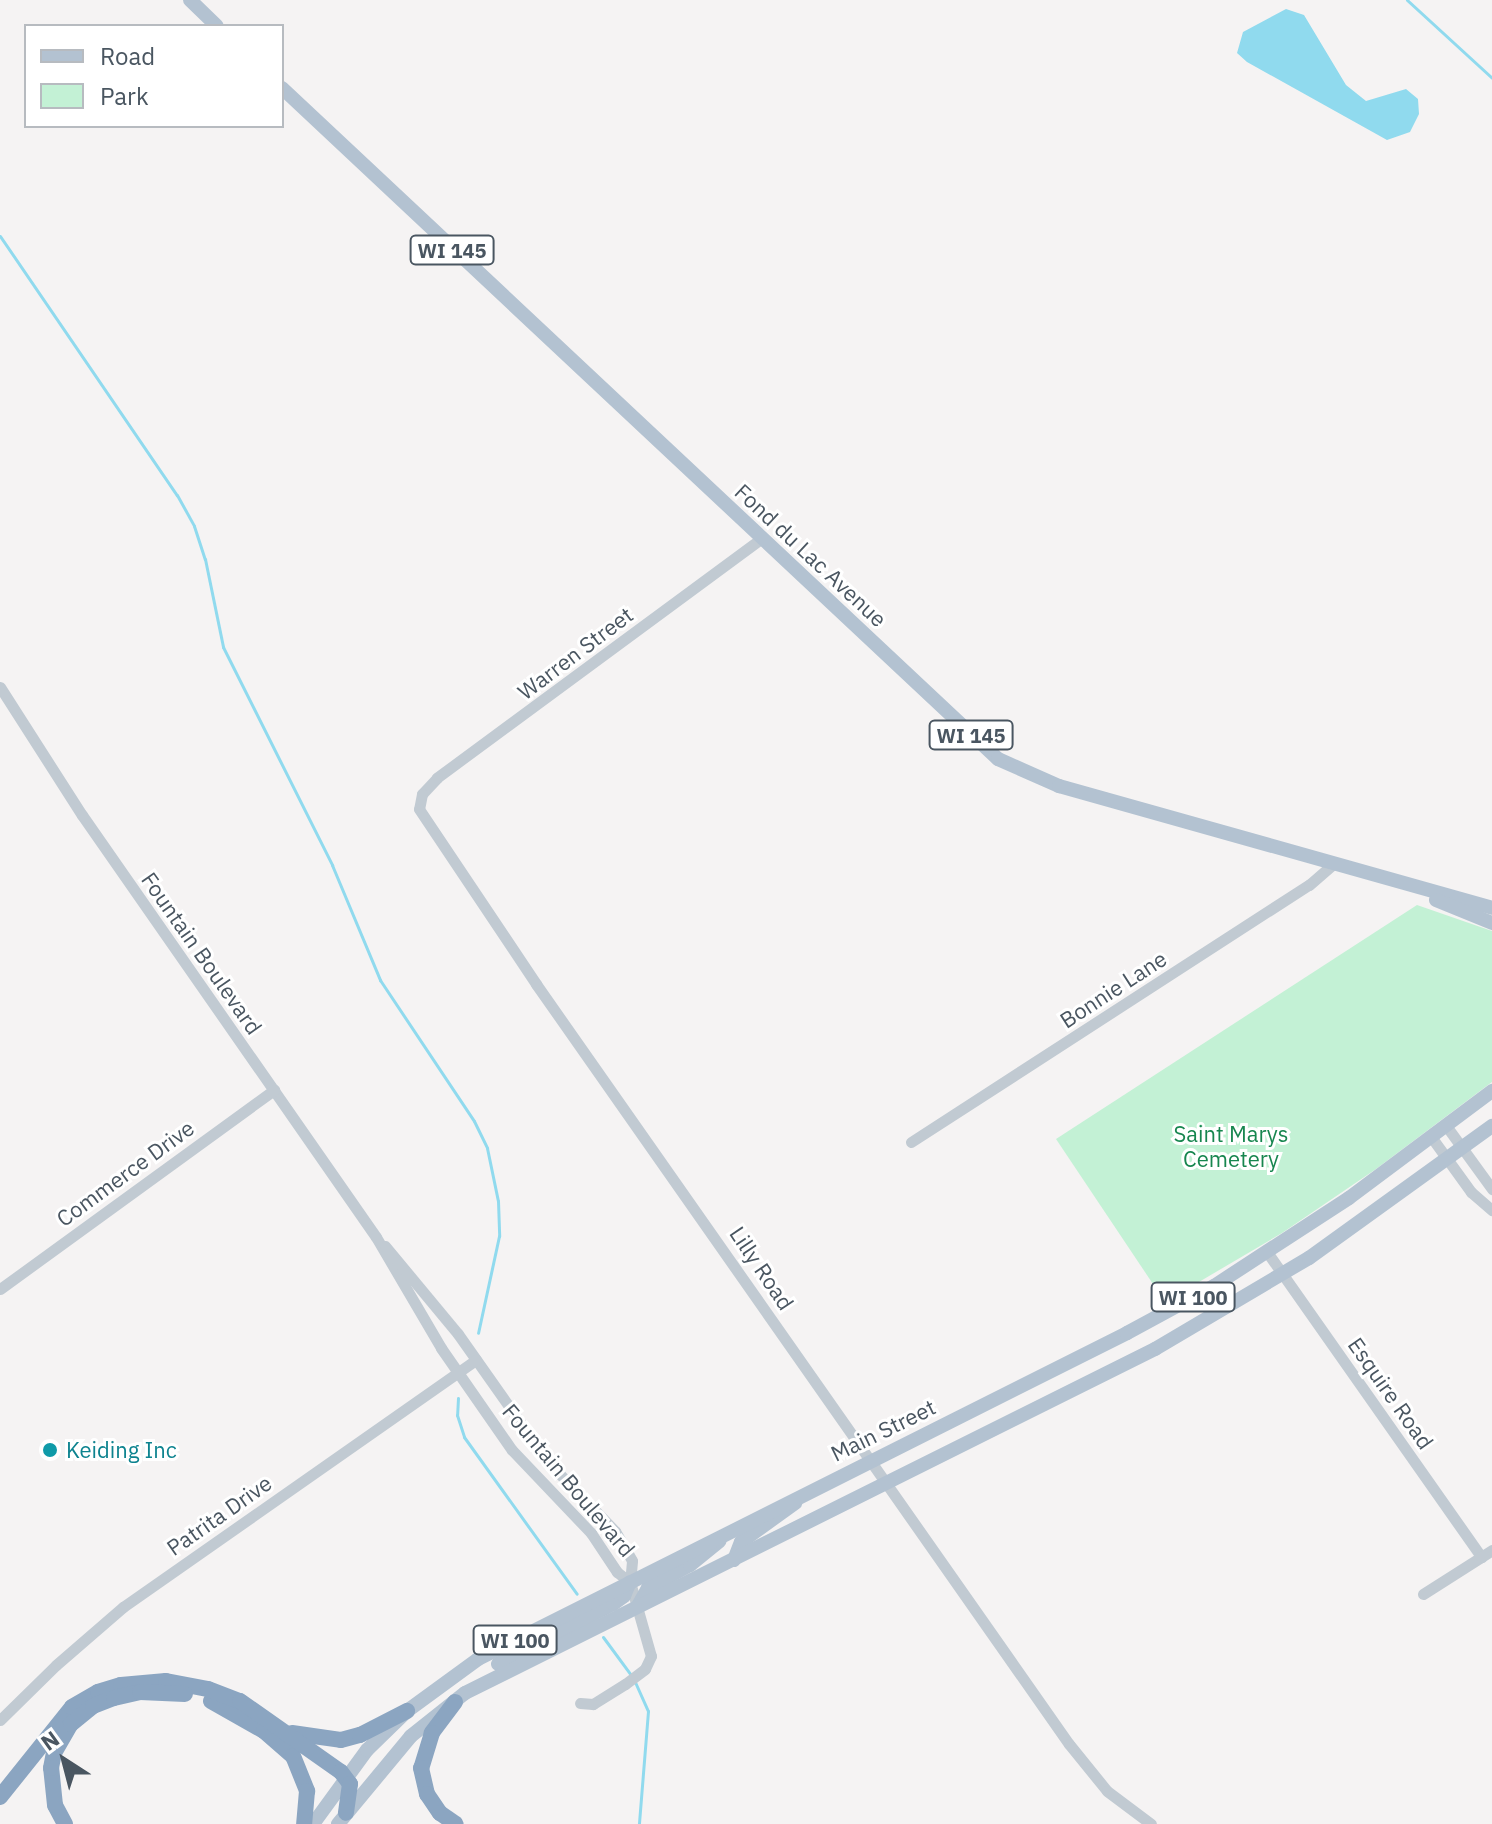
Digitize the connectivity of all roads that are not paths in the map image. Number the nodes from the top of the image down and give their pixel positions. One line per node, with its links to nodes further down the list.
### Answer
1 (190, 0): 2 (main road)
2 (215, 24)
3 (284, 90): 4 (main road, Fond du Lac Avenue / WI 145)
4 (762, 538): 6 (street, Warren Street); 7 (main road, Fond du Lac Avenue / WI 145)
5 (0, 687): 11 (street, Fountain Boulevard)
6 (420, 805): 29 (street, Lilly Road)
7 (1333, 864): 8 (main road, Fond du Lac Avenue / WI 145); 16 (street, Bonnie Lane)
8 (1407, 885): 9 (main road, Fond du Lac Avenue / WI 145); 10 (main road, Fond du Lac Avenue / WI 145)
9 (1492, 908)
10 (1492, 923)
11 (274, 1090): 21 (street, Fountain Boulevard); 24 (street, Commerce Drive)
12 (1492, 1091): 14 (main road, Main Street / WI 100)
13 (1492, 1126): 17 (main road, WI 100)
14 (1447, 1127): 15 (main road, Main Street / WI 100); 17 (street)
15 (1432, 1138): 18 (street); 22 (main road, Main Street / WI 100)
16 (911, 1142)
17 (1462, 1149): 18 (main road, WI 100); 19 (street)
18 (1448, 1160): 20 (street); 23 (main road, WI 100)
19 (1492, 1189)
20 (1492, 1210)
21 (376, 1237): 26 (street, Fountain Boulevard); 27 (street, Fountain Boulevard)
22 (1267, 1252): 23 (street, Esquire Road); 25 (main road, Main Street / WI 100)
23 (1283, 1274): 28 (main road, WI 100); 33 (street, Esquire Road)
24 (0, 1289)
25 (1090, 1351): 28 (main road); 29 (main road, Main Street / WI 100)
26 (476, 1360): 27 (street, Patrita Drive); 35 (street, Fountain Boulevard)
27 (458, 1373): 35 (street, Fountain Boulevard); 41 (street, Patrita Drive)
28 (1102, 1375): 30 (main road, WI 100)
29 (870, 1461): 30 (street, Lilly Road); 31 (main road, Main Street / WI 100)
30 (885, 1483): 34 (main road, WI 100); 50 (street, Lilly Road)
31 (803, 1494): 32 (main road, Main Street / WI 100); 34 (main road)
32 (732, 1529): 35 (main road, Main Street / WI 100); 37 (main road)
33 (1487, 1553): 36 (street)
34 (734, 1560): 37 (main road, WI 100)
35 (630, 1582): 37 (street); 38 (main road); 40 (main road, Main Street / WI 100)
36 (1423, 1594)
37 (638, 1606): 38 (main road, WI 100); 39 (street)
38 (460, 1698): 45 (main road, WI 100); 49 (highway, WI 100)
39 (580, 1703)
40 (407, 1711): 42 (highway); 43 (main road, Main Street / WI 100)
41 (0, 1720)
42 (284, 1731): 43 (highway); 44 (highway)
43 (346, 1777): 45 (highway); 48 (main road, Main Street / WI 100)
44 (0, 1797)
45 (342, 1818)
46 (65, 1824): 47 (highway)
47 (304, 1824)
48 (313, 1824)
49 (456, 1824)
50 (1151, 1824)

